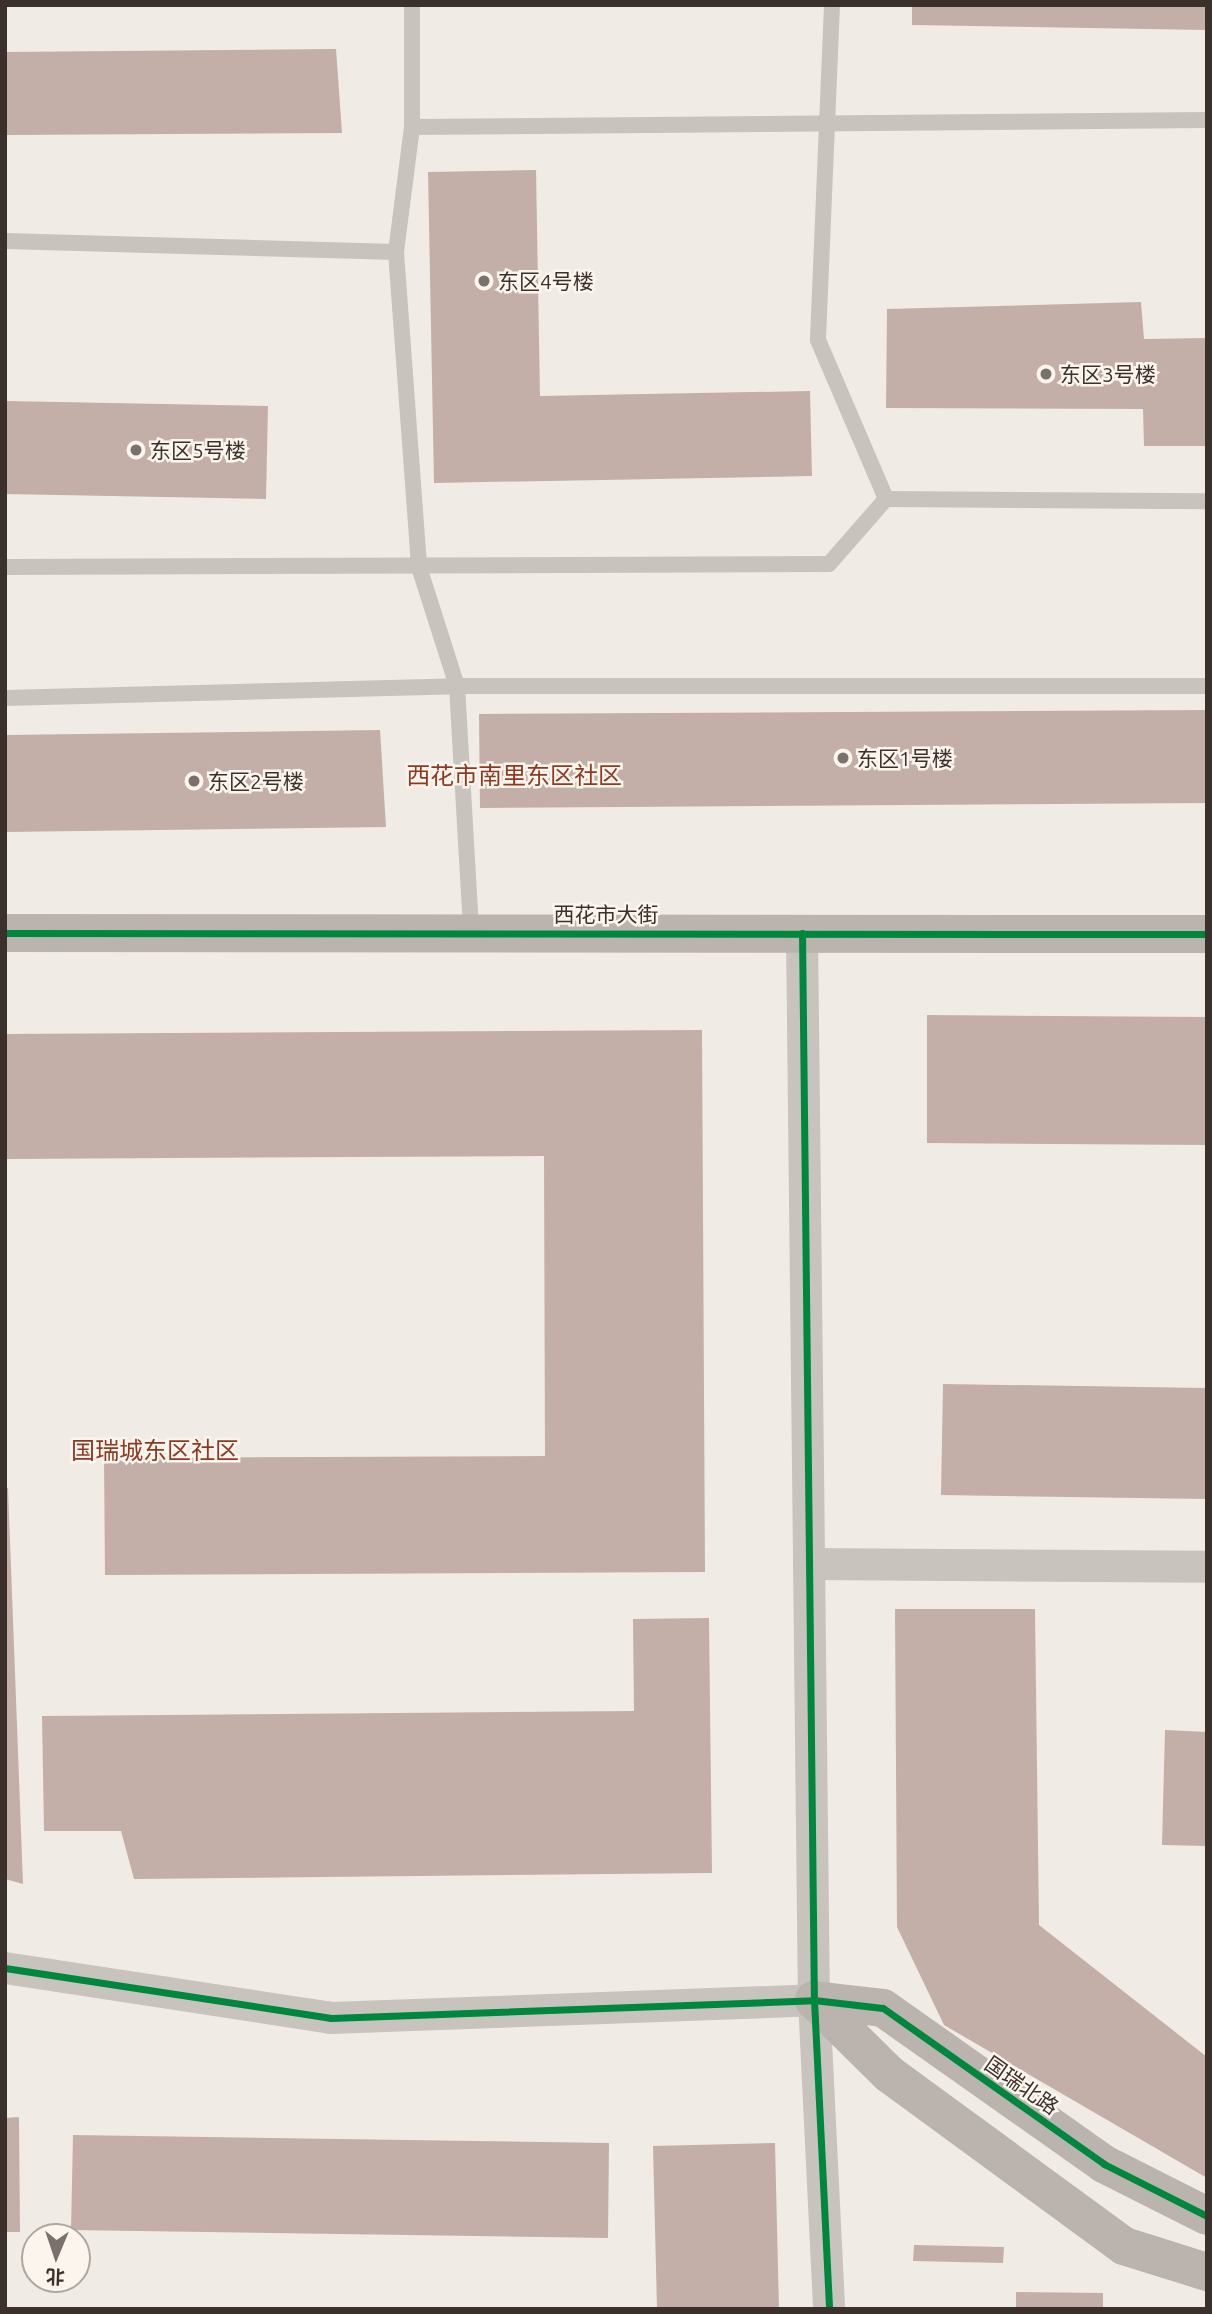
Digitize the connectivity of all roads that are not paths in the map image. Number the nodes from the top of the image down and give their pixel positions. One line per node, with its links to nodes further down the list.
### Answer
1 (412, 5): 5 (lane)
2 (832, 5): 4 (lane)
3 (1207, 120): 4 (lane)
4 (825, 121): 5 (lane); 8 (lane)
5 (412, 127): 7 (lane)
6 (5, 240): 7 (lane)
7 (396, 252): 11 (lane)
8 (886, 499): 9 (lane); 11 (lane)
9 (1207, 501)
10 (5, 567): 11 (lane)
11 (419, 567): 13 (lane)
12 (1207, 686): 13 (lane)
13 (457, 687): 14 (lane); 15 (lane)
14 (5, 698)
15 (471, 930): 16 (street, 西花市大街); 17 (street, 西花市大街)
16 (5, 933)
17 (802, 933): 18 (street, 西花市大街); 19 (street)
18 (1207, 934)
19 (809, 1564): 20 (street); 22 (street)
20 (1207, 1567)
21 (5, 1968): 22 (street)
22 (814, 2000): 23 (street, 国瑞北路); 24 (street); 25 (street)
23 (1207, 2216)
24 (1207, 2272)
25 (829, 2309)

